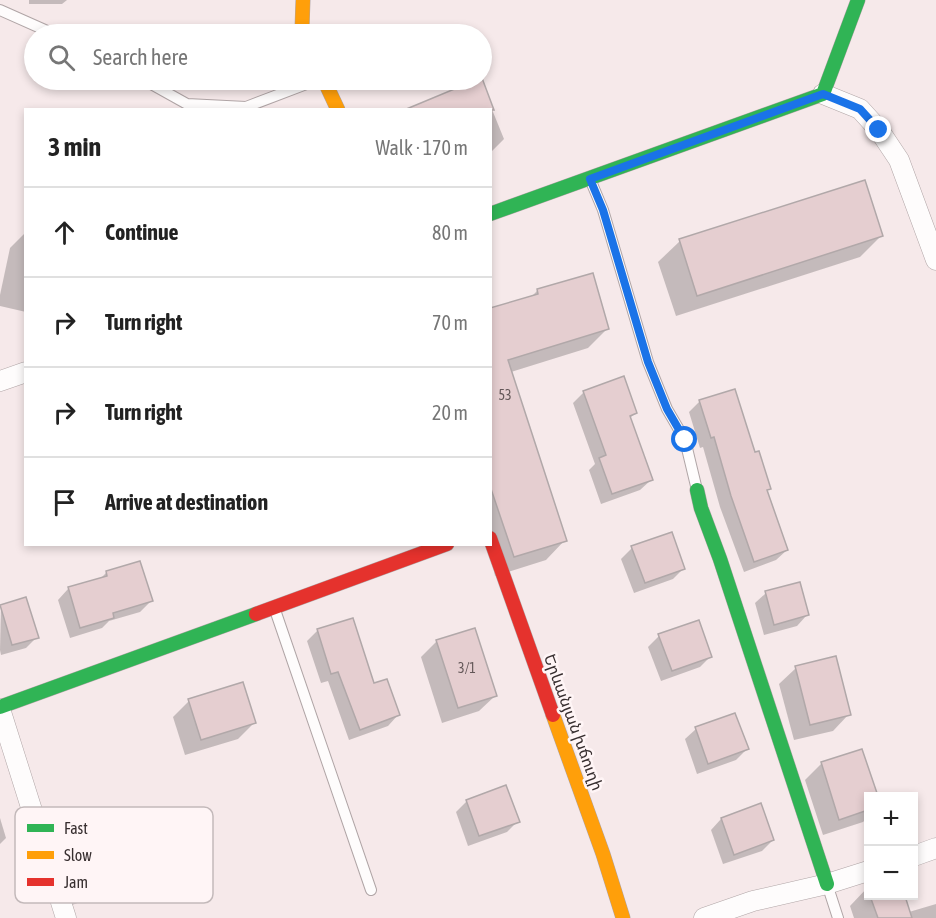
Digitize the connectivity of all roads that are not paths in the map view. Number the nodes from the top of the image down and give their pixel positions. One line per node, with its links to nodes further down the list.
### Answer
1 (303, 0): 5 (street)
2 (858, 0): 9 (street)
3 (0, 10): 4 (lane)
4 (32, 24)
5 (302, 24)
6 (162, 90): 7 (lane)
7 (290, 90)
8 (329, 90): 10 (street)
9 (823, 94): 11 (street); 13 (street)
10 (337, 108)
11 (590, 179): 12 (street); 16 (lane)
12 (492, 213)
13 (936, 260)
14 (24, 373): 15 (street)
15 (0, 381)
16 (697, 490): 25 (street)
17 (492, 544): 29 (street, Երևանյան խճուղի)
18 (442, 546): 19 (street)
19 (274, 607): 20 (street); 26 (lane)
20 (0, 708): 21 (street)
21 (31, 807)
22 (936, 849): 23 (street)
23 (918, 855)
24 (864, 871): 25 (street)
25 (827, 884): 30 (street); 31 (lane)
26 (371, 890)
27 (61, 903): 28 (street)
28 (66, 918)
29 (623, 918)
30 (704, 918)
31 (838, 918)

